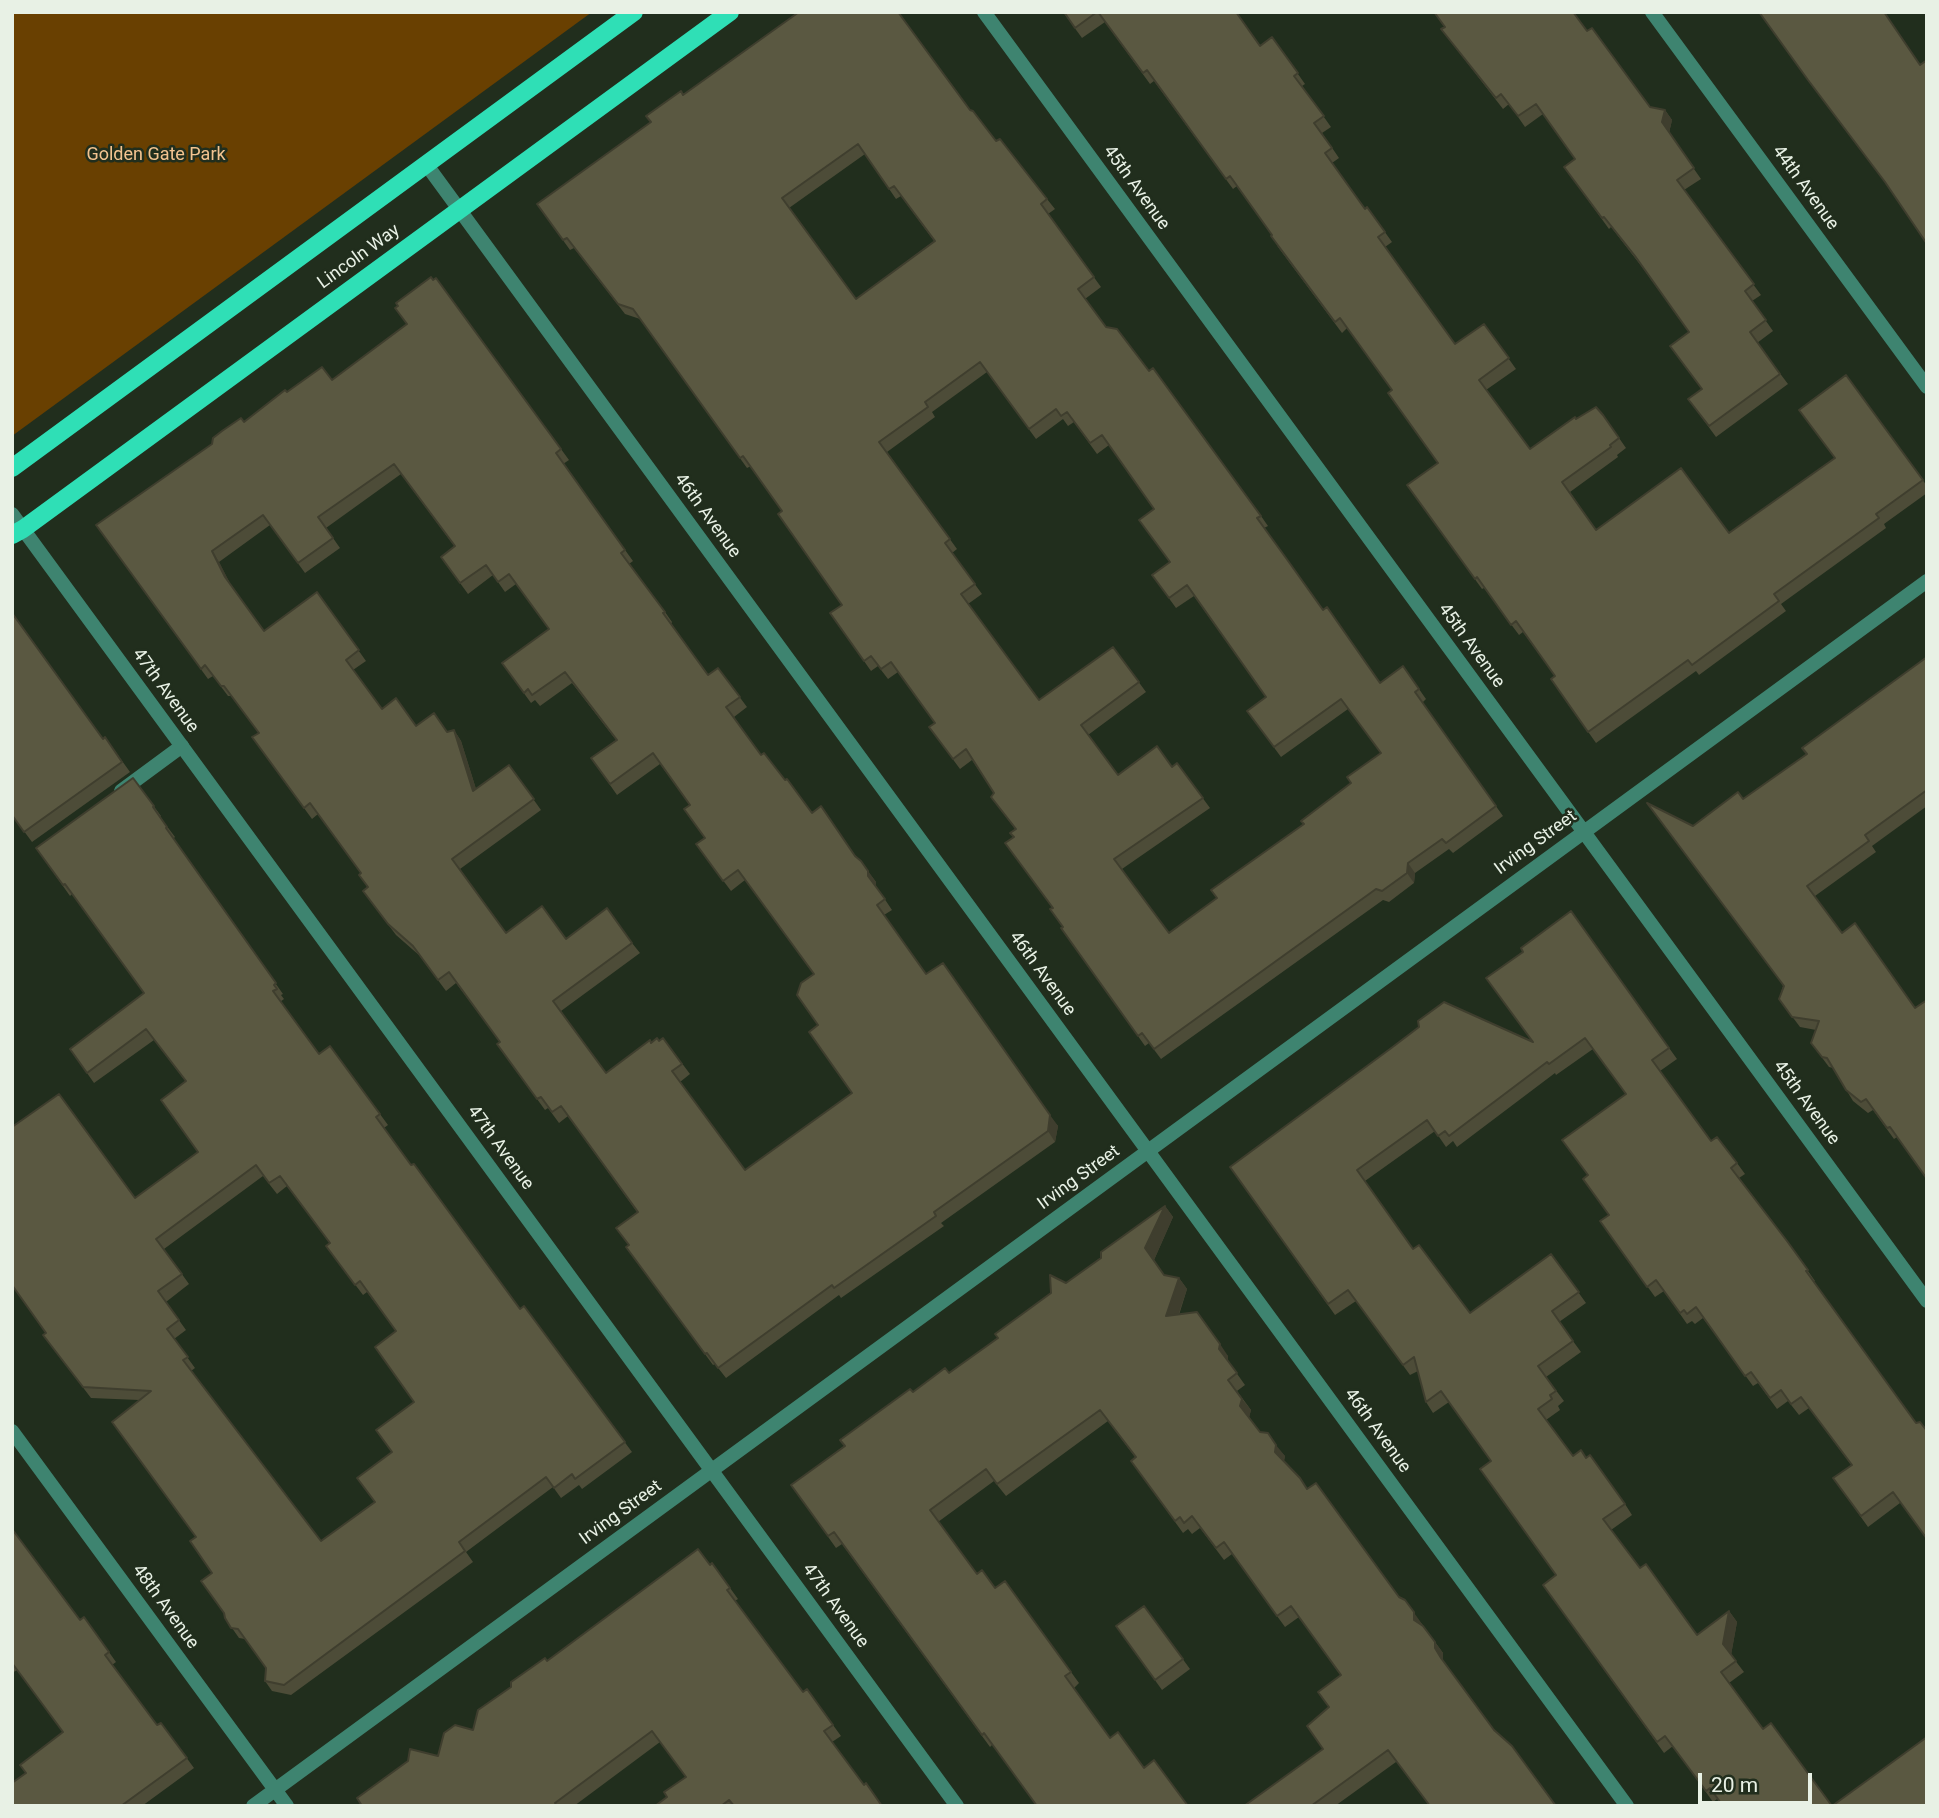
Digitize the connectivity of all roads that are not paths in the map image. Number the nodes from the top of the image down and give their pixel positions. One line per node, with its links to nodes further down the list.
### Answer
1 (634, 12): 5 (main road, Lincoln Way)
2 (730, 12): 6 (main road, Lincoln Way)
3 (984, 12): 14 (street, 45th Avenue)
4 (1652, 12): 7 (street, 44th Avenue)
5 (426, 164): 6 (street, 46th Avenue); 8 (main road, Lincoln Way)
6 (460, 210): 10 (main road, Lincoln Way); 15 (street, 46th Avenue)
7 (1927, 387)
8 (12, 468)
9 (12, 514): 10 (street, 47th Avenue)
10 (18, 532): 12 (street, 47th Avenue)
11 (1927, 582): 14 (street, Irving Street)
12 (182, 746): 13 (street); 18 (street, 47th Avenue)
13 (112, 797)
14 (1584, 833): 15 (street, Irving Street); 16 (street, 45th Avenue)
15 (1148, 1151): 18 (street, Irving Street); 23 (street, 46th Avenue)
16 (1927, 1301)
17 (12, 1431): 19 (street, 48th Avenue)
18 (712, 1470): 19 (street, Irving Street); 22 (street, 47th Avenue)
19 (275, 1790): 20 (street, Irving Street); 21 (street, 48th Avenue)
20 (253, 1806)
21 (287, 1806)
22 (957, 1806)
23 (1627, 1806)

